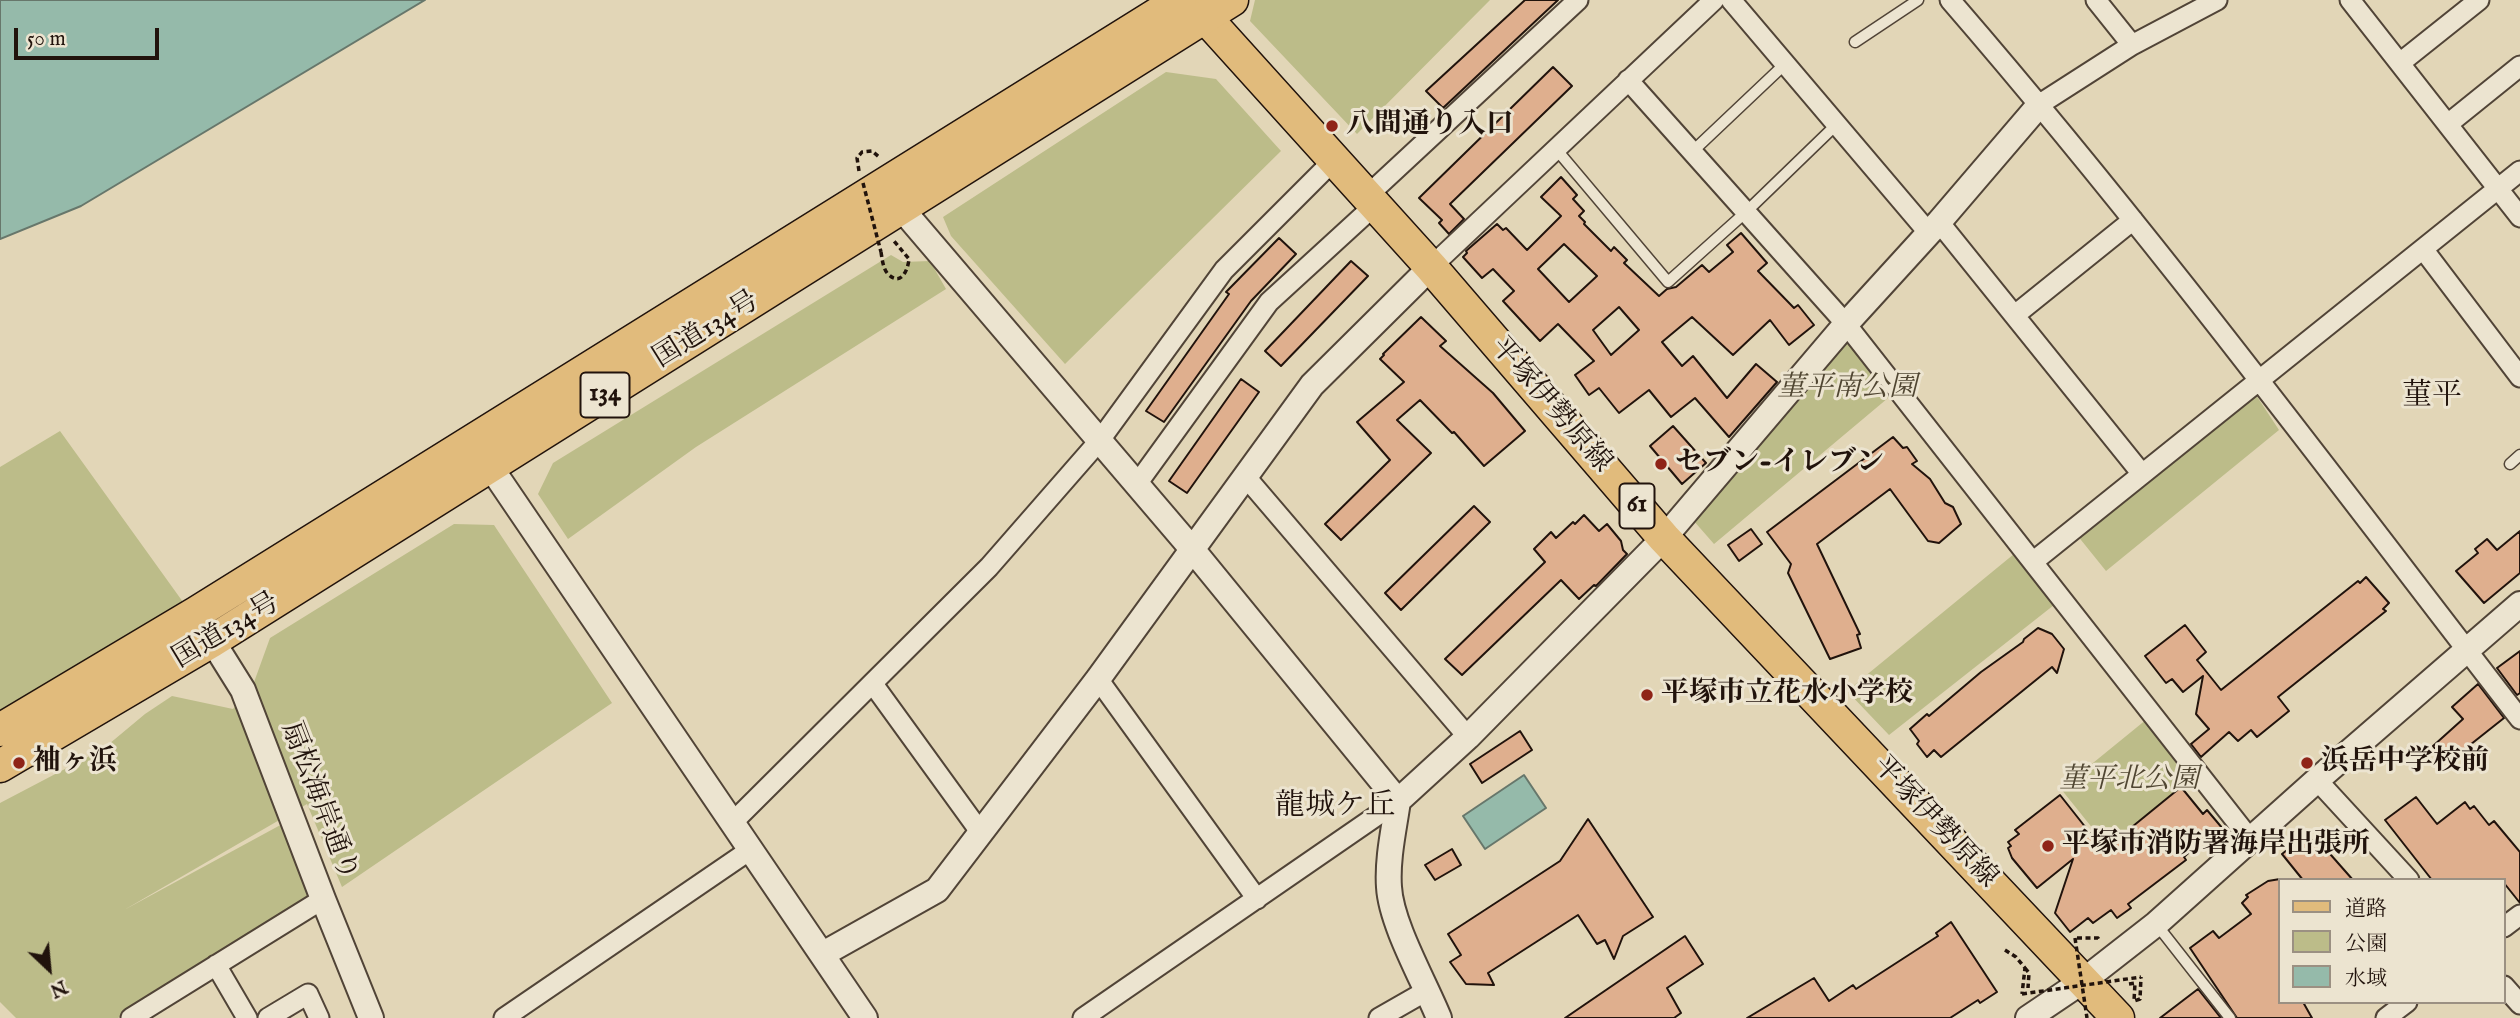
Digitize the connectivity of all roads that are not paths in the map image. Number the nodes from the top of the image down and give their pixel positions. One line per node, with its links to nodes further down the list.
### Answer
1 (1181, 0): 40 (main road, 国道134号 / 134)
2 (1232, 0): 12 (main road, 国道134号 / 134)
3 (1578, 0): 27 (street)
4 (1714, 0): 18 (street)
5 (1731, 0): 16 (street)
6 (1918, 0): 13 (lane)
7 (1950, 0): 19 (street)
8 (2096, 0): 14 (street)
9 (2217, 0): 14 (street)
10 (2479, 0): 15 (street)
11 (2354, 1): 15 (street)
12 (1200, 9): 24 (main road, 平塚伊勢原線 / 61); 28 (main road, 国道134号 / 134)
13 (1856, 42)
14 (2132, 45): 19 (street)
15 (2400, 63): 21 (street)
16 (1785, 64): 20 (street); 23 (lane)
17 (2520, 66): 21 (street)
18 (1628, 80): 22 (street); 23 (street)
19 (2040, 104): 31 (street); 32 (street)
20 (1837, 124): 29 (lane); 32 (street)
21 (2448, 124): 26 (street)
22 (1556, 149): 29 (lane); 34 (street)
23 (1692, 152): 29 (street)
24 (1335, 159): 27 (main road, 平塚伊勢原線 / 61); 39 (street)
25 (2520, 171): 26 (street)
26 (2498, 189): 30 (street); 33 (street)
27 (1371, 200): 34 (main road, 平塚伊勢原線 / 61); 46 (street)
28 (901, 208): 39 (street); 43 (main road, 国道134号 / 134)
29 (1746, 212): 36 (street)
30 (2520, 217)
31 (2133, 220): 35 (street); 38 (street)
32 (1934, 227): 35 (street); 36 (street)
33 (2423, 248): 37 (street); 38 (street)
34 (1431, 267): 45 (street); 47 (main road, 平塚伊勢原線 / 61)
35 (2015, 315): 44 (street)
36 (1846, 324): 47 (street); 49 (street)
37 (2520, 377)
38 (2258, 381): 44 (street); 53 (street)
39 (1100, 440): 46 (street); 55 (street)
40 (473, 441): 43 (street); 51 (main road, 国道134号 / 134)
41 (2520, 456): 42 (lane)
42 (2511, 464)
43 (491, 468): 52 (main road, 国道134号 / 134); 62 (street)
44 (2142, 474): 49 (street)
45 (1245, 477): 48 (street); 58 (street)
46 (1137, 484): 48 (street)
47 (1664, 538): 58 (street); 72 (main road, 平塚伊勢原線 / 61)
48 (1192, 549): 54 (street); 61 (street)
49 (2034, 561): 64 (street)
50 (2520, 604): 53 (street)
51 (196, 613): 52 (street, 扇松海岸通り); 57 (main road, 国道134号 / 134)
52 (212, 641): 59 (main road, 国道134号 / 134); 67 (street, 扇松海岸通り)
53 (2466, 650): 56 (street); 60 (street)
54 (1098, 679): 63 (street); 68 (street)
55 (873, 684): 62 (street); 63 (street)
56 (2520, 719)
57 (0, 730)
58 (1468, 737): 61 (street)
59 (0, 766)
60 (2317, 780): 64 (street); 66 (street)
61 (1398, 801): 68 (street); 74 (street)
62 (732, 824): 65 (street)
63 (981, 832): 70 (street)
64 (2250, 839): 69 (street)
65 (750, 850): 70 (street); 82 (street)
66 (2407, 878)
67 (323, 899): 71 (street); 81 (street, 扇松海岸通り)
68 (1257, 899): 84 (street)
69 (2156, 924): 72 (street); 89 (lane)
70 (823, 954): 83 (street)
71 (216, 965): 77 (street); 78 (street)
72 (2083, 983): 87 (street); 88 (main road, 平塚伊勢原線 / 61)
73 (2506, 988): 76 (street)
74 (1428, 990): 85 (street); 86 (street)
75 (2404, 1004): 90 (street)
76 (2520, 1004)
77 (131, 1018)
78 (247, 1018)
79 (268, 1018): 80 (street)
80 (319, 1018)
81 (371, 1018)
82 (504, 1018)
83 (865, 1018)
84 (1083, 1018)
85 (1379, 1018)
86 (1439, 1018)
87 (2028, 1018)
88 (2118, 1018)
89 (2230, 1018)
90 (2386, 1018)

